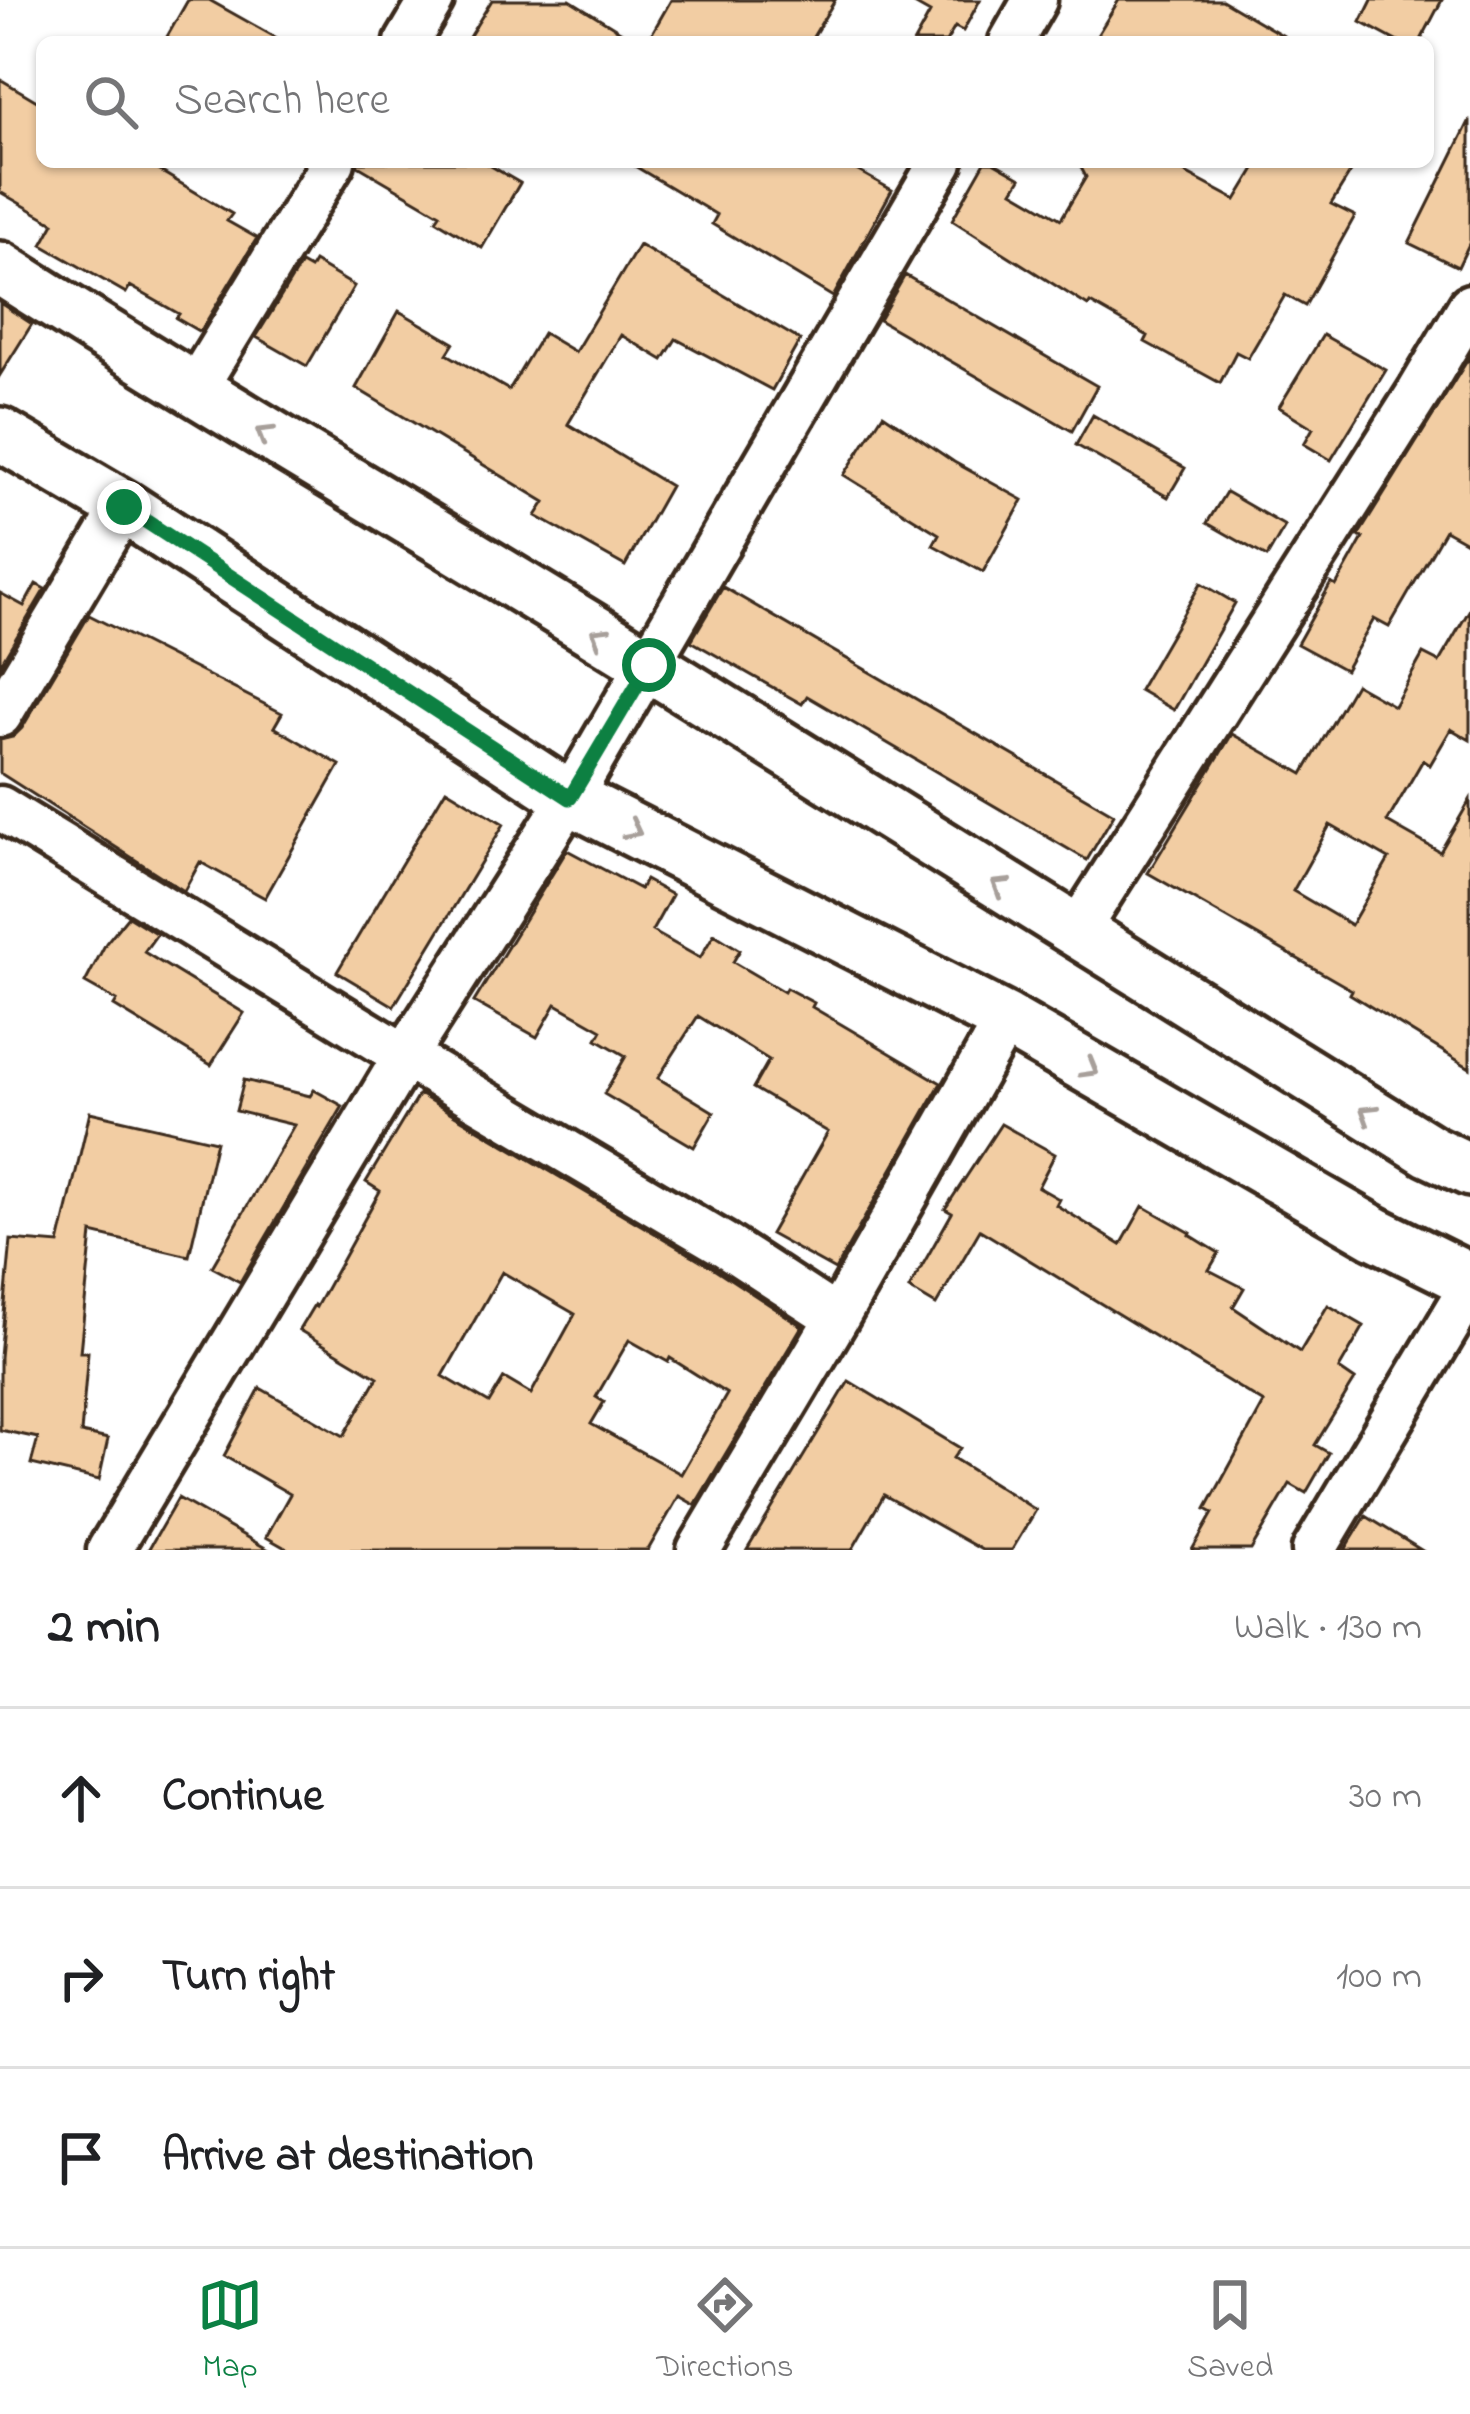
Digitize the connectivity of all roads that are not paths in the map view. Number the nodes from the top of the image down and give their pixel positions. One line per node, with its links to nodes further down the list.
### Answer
1 (432, 0): 3 (street)
2 (1036, 0): 4 (street)
3 (411, 36)
4 (1015, 36)
5 (329, 168): 9 (street)
6 (938, 168): 12 (street)
7 (0, 268): 9 (street)
8 (1470, 306): 16 (street)
9 (193, 392): 12 (street, one-way to 9)
10 (0, 434): 11 (street)
11 (124, 507): 13 (street); 14 (street)
12 (649, 665): 14 (street); 16 (street, one-way to 12)
13 (0, 716)
14 (570, 798): 17 (street, one-way to 17); 18 (street)
15 (0, 808): 18 (street)
16 (1076, 934): 19 (street, one-way to 16)
17 (1006, 1020): 20 (street, one-way to 20); 21 (street)
18 (405, 1056): 21 (street); 22 (street)
19 (1470, 1170)
20 (1470, 1284): 24 (street)
21 (837, 1318): 23 (street)
22 (109, 1550)
23 (699, 1550)
24 (1314, 1550)

